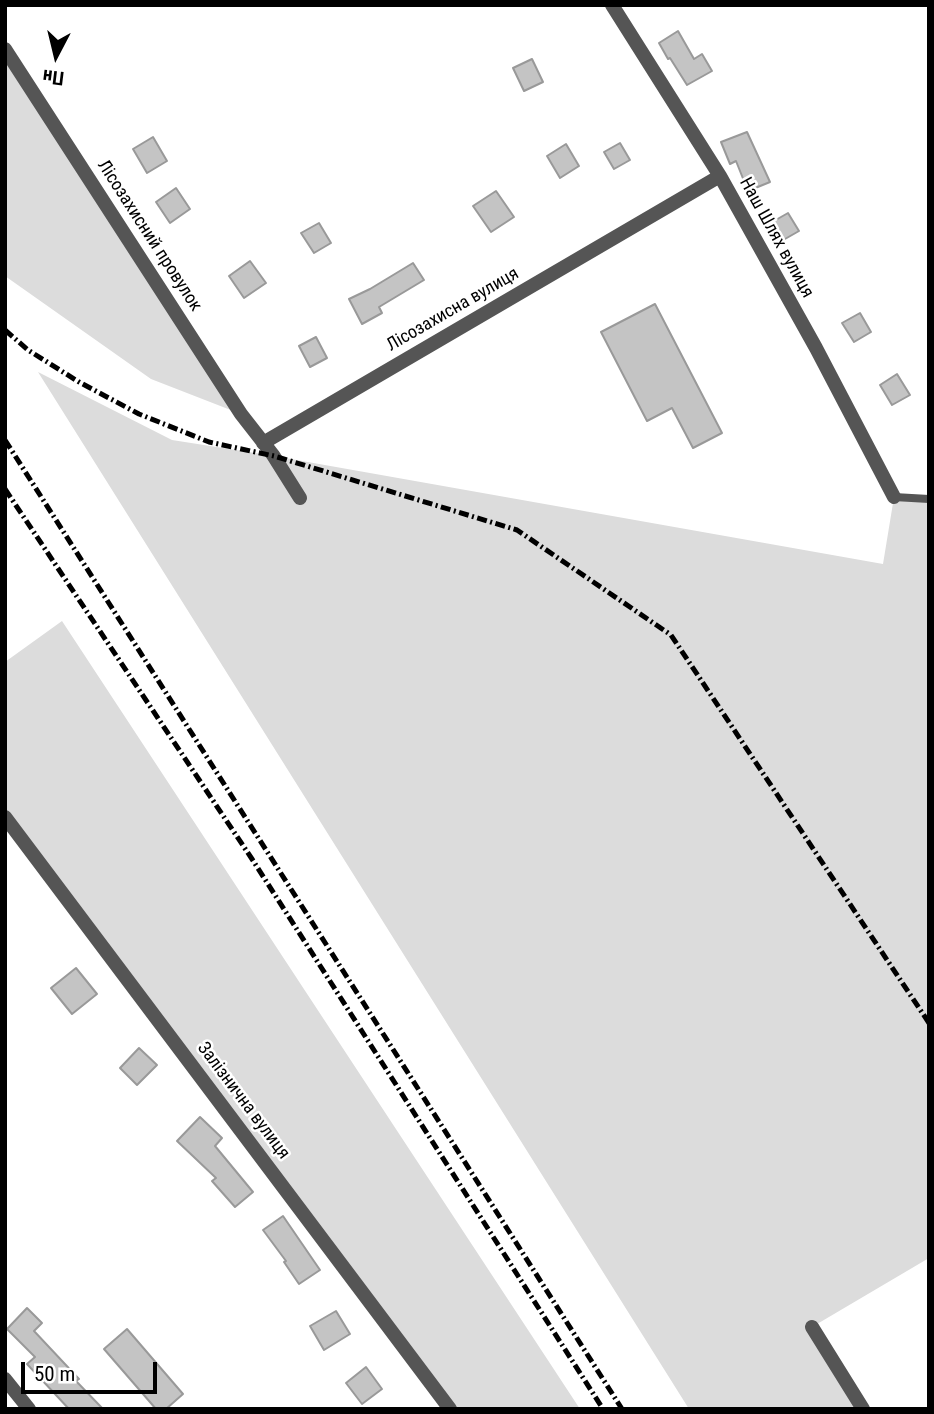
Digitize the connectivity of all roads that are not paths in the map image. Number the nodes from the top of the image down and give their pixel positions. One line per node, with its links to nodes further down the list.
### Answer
1 (612, 5): 3 (street, Наш Шлях вулиця)
2 (5, 49): 4 (street, Лісозахисний провулок)
3 (720, 176): 4 (street, Лісозахисна вулиця); 5 (street, Наш Шлях вулиця)
4 (262, 443): 6 (street)
5 (894, 497): 7 (lane)
6 (300, 498)
7 (929, 499)
8 (5, 817): 12 (street, Залізнична вулиця)
9 (812, 1327): 13 (street)
10 (5, 1379): 11 (street)
11 (29, 1409)
12 (450, 1409)
13 (863, 1409)

